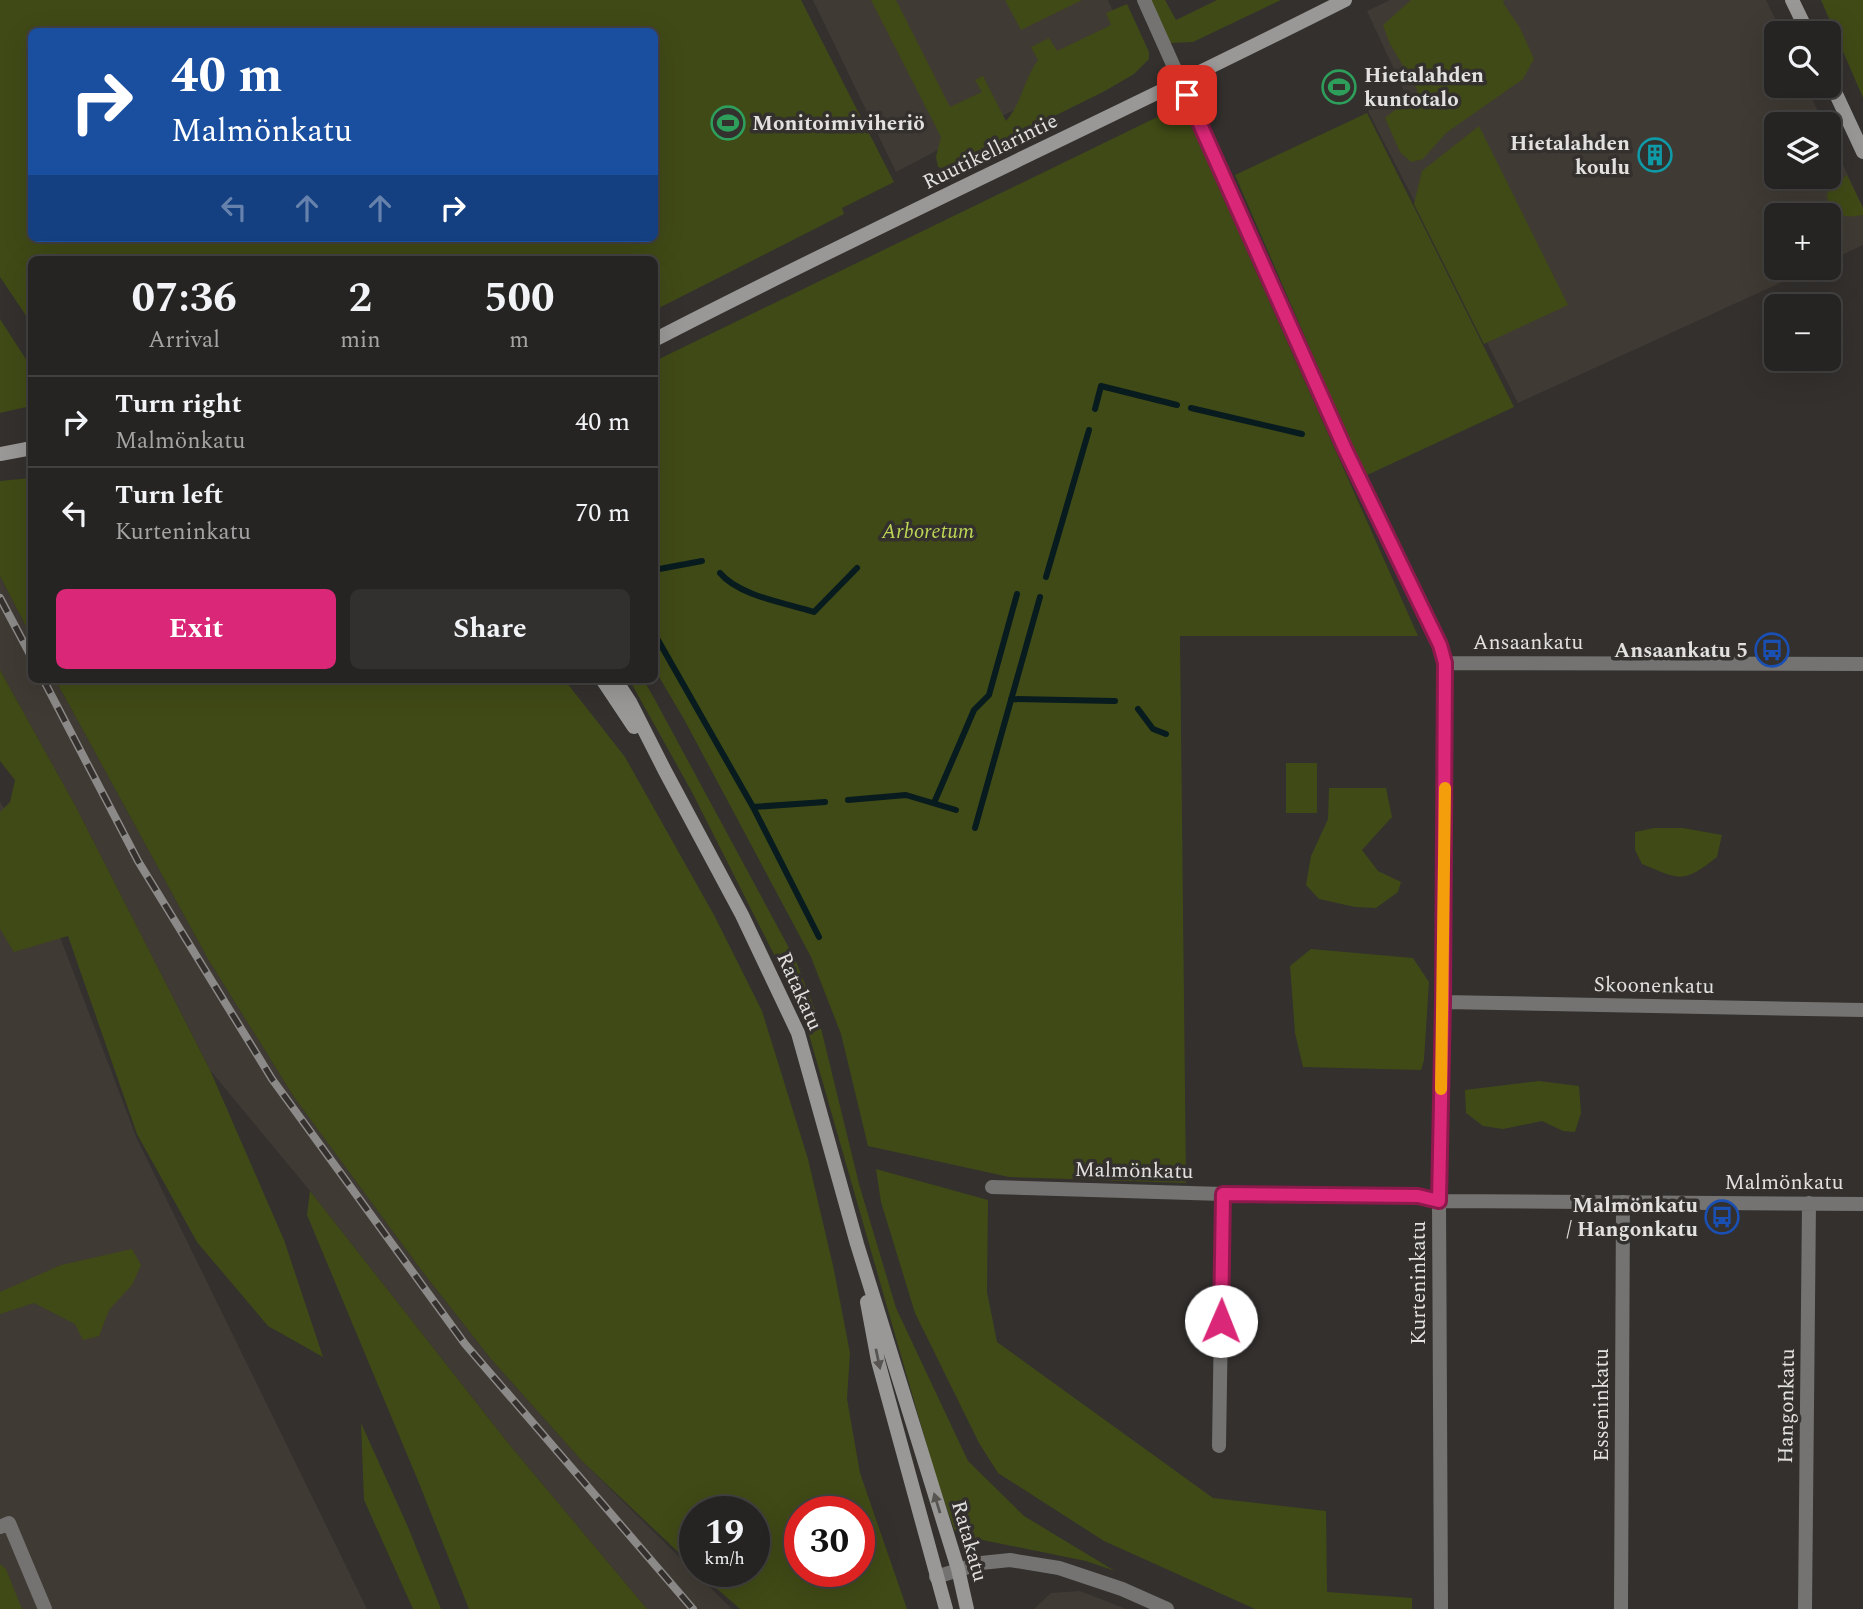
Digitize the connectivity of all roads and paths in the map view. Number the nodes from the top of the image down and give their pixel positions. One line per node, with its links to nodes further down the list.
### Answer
1 (1144, 0): 5 (street)
2 (1345, 0): 5 (main road, Ruutikellarintie)
3 (1792, 0): 4 (main road)
4 (1802, 21)
5 (1181, 82): 8 (main road, Ruutikellarintie); 11 (street)
6 (1838, 98): 7 (main road)
7 (1863, 152)
8 (658, 338)
9 (28, 448): 10 (main road)
10 (0, 454)
11 (1445, 663): 12 (street, Ansaankatu); 16 (street, Kurteninkatu)
12 (1863, 664)
13 (605, 683): 15 (main road, Ratakatu)
14 (618, 683): 15 (main road, Ratakatu)
15 (665, 771): 24 (main road, Ratakatu)
16 (1443, 1002): 17 (street, Skoonenkatu); 20 (street, Kurteninkatu)
17 (1863, 1010)
18 (992, 1187): 19 (street, Malmönkatu)
19 (1223, 1194): 20 (street, Malmönkatu); 25 (street)
20 (1439, 1201): 21 (street, Malmönkatu); 33 (street, Kurteninkatu)
21 (1623, 1202): 22 (street, Malmönkatu); 34 (street, Esseninkatu)
22 (1809, 1203): 23 (street, Malmönkatu); 35 (street, Hangonkatu)
23 (1863, 1204)
24 (857, 1244): 27 (main road, Ratakatu, one-way to 24); 28 (main road, Ratakatu, one-way to 28)
25 (1219, 1446)
26 (4, 1525): 29 (street)
27 (957, 1569): 28 (street); 31 (main road, Ratakatu); 32 (street)
28 (936, 1577): 30 (main road, Ratakatu)
29 (45, 1609)
30 (946, 1609)
31 (967, 1609)
32 (1167, 1609)
33 (1441, 1609)
34 (1621, 1609)
35 (1805, 1609)

